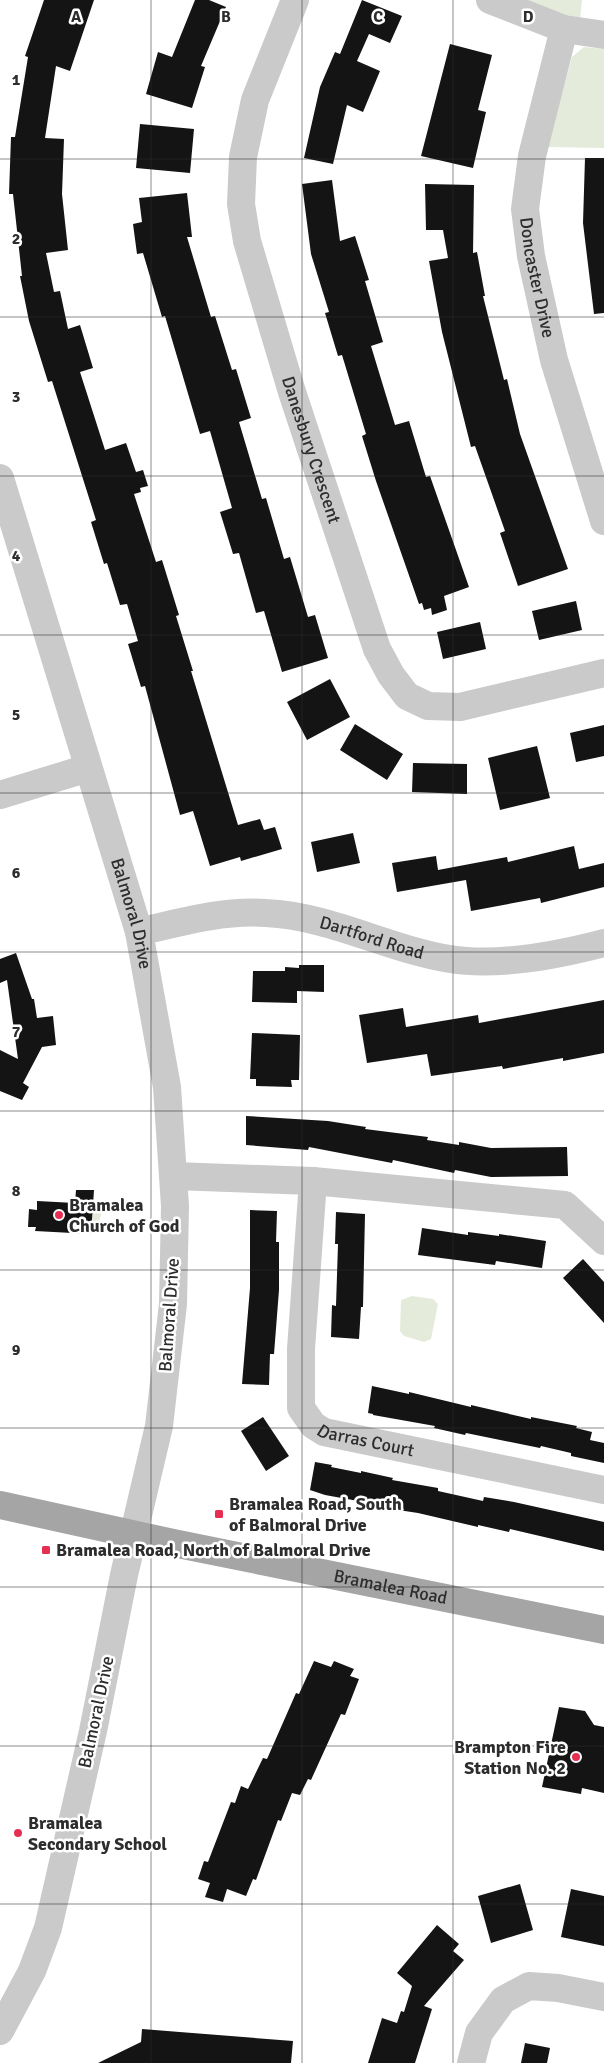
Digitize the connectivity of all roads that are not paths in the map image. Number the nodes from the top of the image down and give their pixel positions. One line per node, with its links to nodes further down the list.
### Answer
1 (295, 0): 7 (street, Danesbury Crescent)
2 (490, 0): 3 (street)
3 (564, 29): 4 (street); 6 (street, Doncaster Drive)
4 (604, 35)
5 (0, 478): 8 (street, Balmoral Drive)
6 (604, 521)
7 (604, 672)
8 (88, 768): 9 (street); 10 (street, Balmoral Drive)
9 (0, 795)
10 (139, 932): 11 (street, Dartford Road); 12 (street, Balmoral Drive)
11 (604, 943)
12 (174, 1176): 13 (street); 17 (street, Balmoral Drive)
13 (313, 1181): 14 (street); 15 (street, Darras Court)
14 (604, 1241)
15 (604, 1490)
16 (0, 1505): 17 (main road, Bramalea Road)
17 (133, 1535): 18 (main road, Bramalea Road); 20 (street, Balmoral Drive)
18 (604, 1630)
19 (604, 1997): 21 (street)
20 (0, 2032)
21 (471, 2063)

